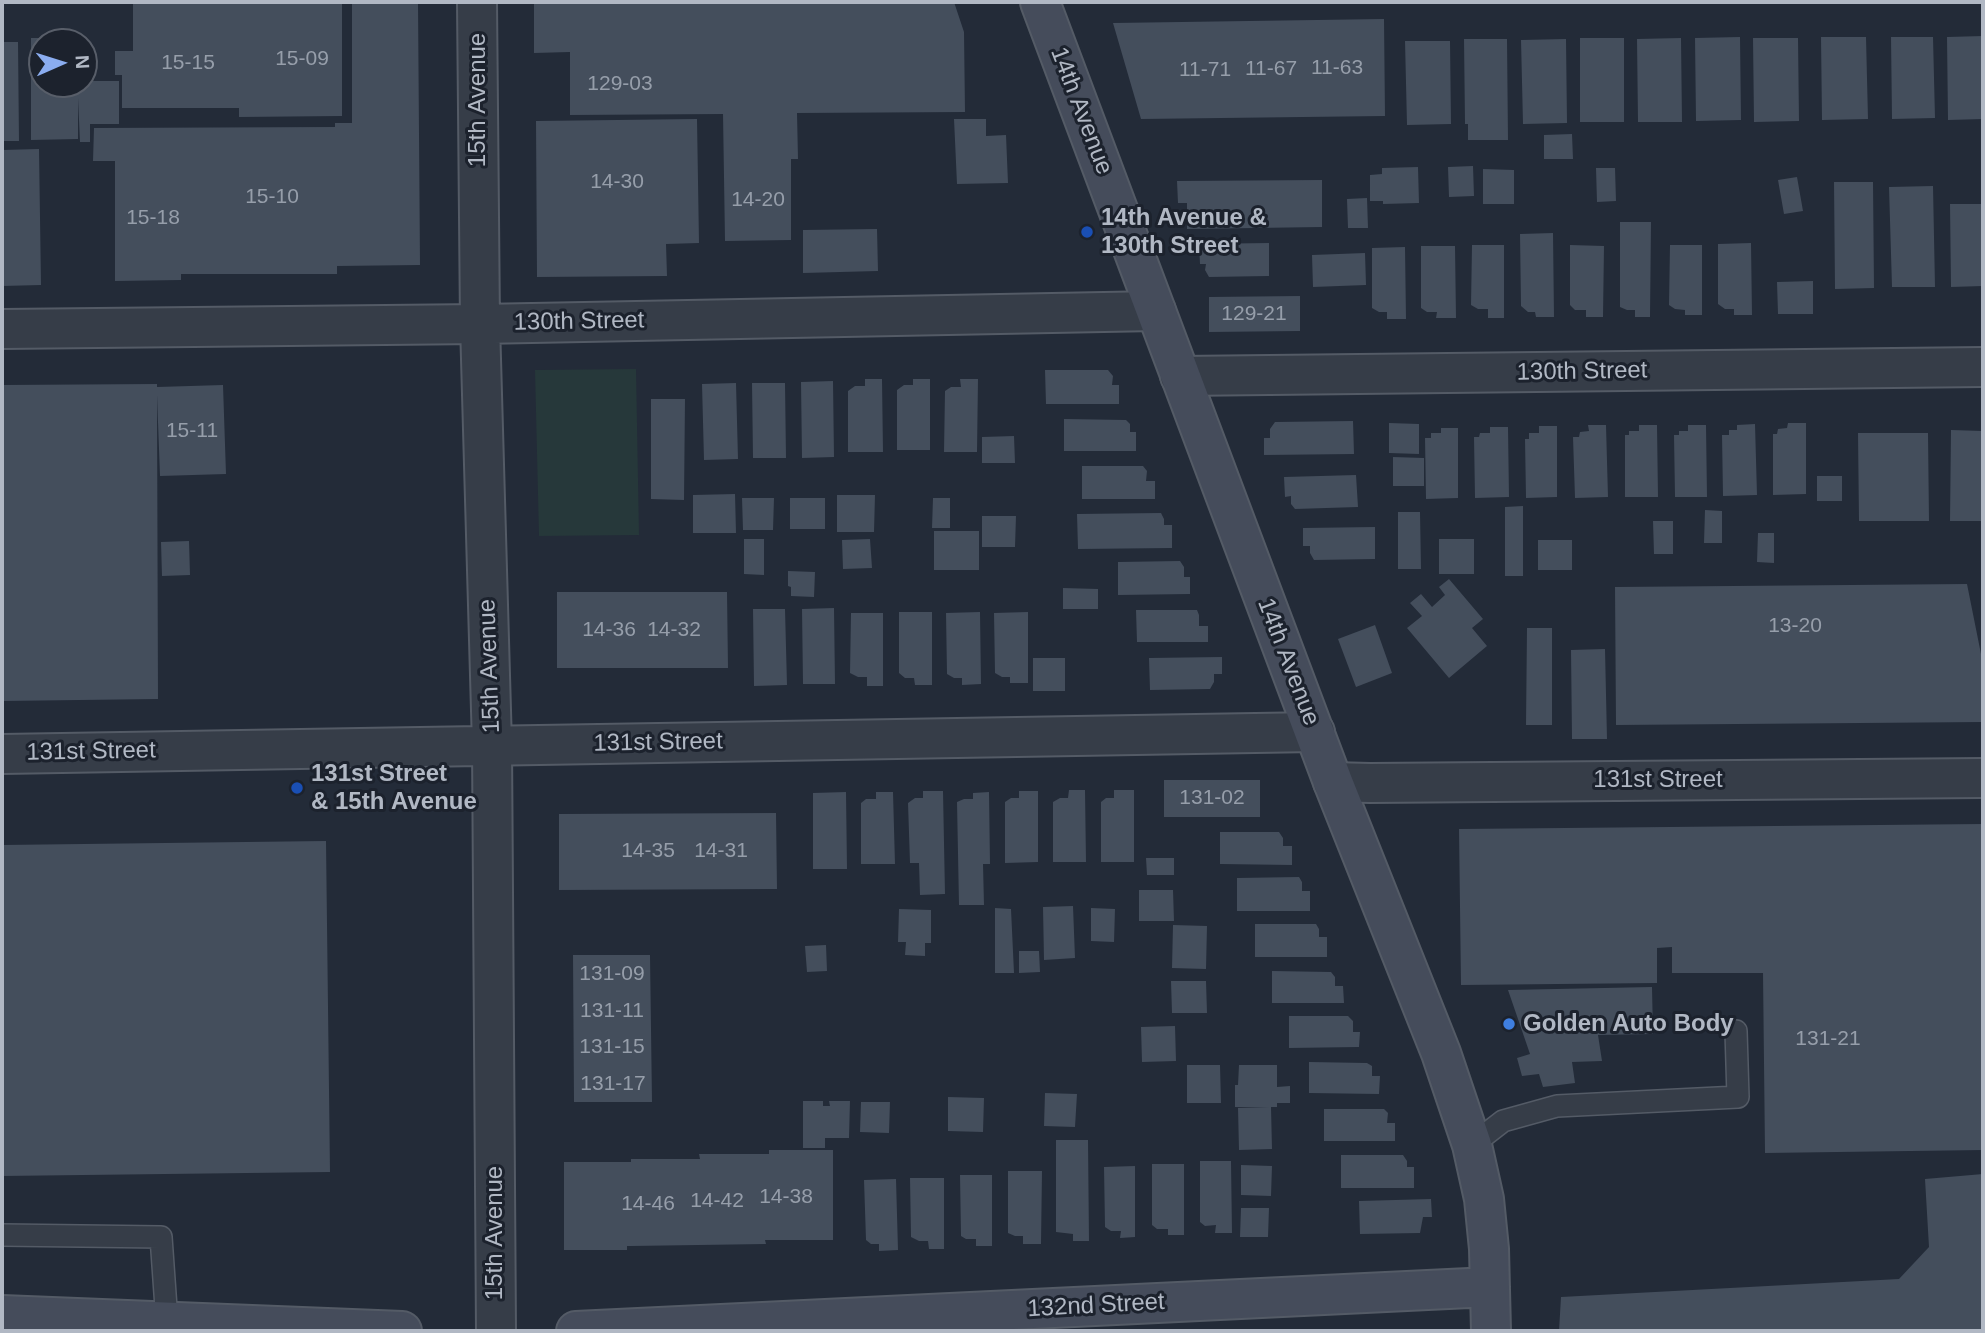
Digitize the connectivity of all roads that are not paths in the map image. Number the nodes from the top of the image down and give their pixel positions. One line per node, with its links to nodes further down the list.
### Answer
1 (477, 2): 4 (street, 15th Avenue)
2 (1040, 2): 3 (street, 14th Avenue)
3 (1156, 311): 4 (street, 130th Street); 7 (street, 14th Avenue)
4 (480, 324): 5 (street, 130th Street); 9 (street, 15th Avenue)
5 (2, 329)
6 (1983, 367): 7 (street, 130th Street)
7 (1180, 376): 8 (street, 14th Avenue)
8 (1314, 732): 9 (street, 131st Street); 12 (street, 14th Avenue)
9 (492, 745): 10 (street, 131st Street); 21 (street, 15th Avenue)
10 (2, 754)
11 (1983, 778): 12 (street, 131st Street)
12 (1333, 782): 14 (street, 14th Avenue)
13 (1737, 1031): 14 (lane)
14 (1472, 1145): 16 (street, 14th Avenue)
15 (2, 1235): 19 (lane)
16 (1490, 1287): 18 (street, 132nd Street); 23 (street, 14th Avenue)
17 (2, 1315): 19 (street)
18 (1077, 1319): 22 (street, 132nd Street)
19 (167, 1322): 20 (street)
20 (402, 1331)
21 (496, 1331)
22 (576, 1331)
23 (1490, 1331)

